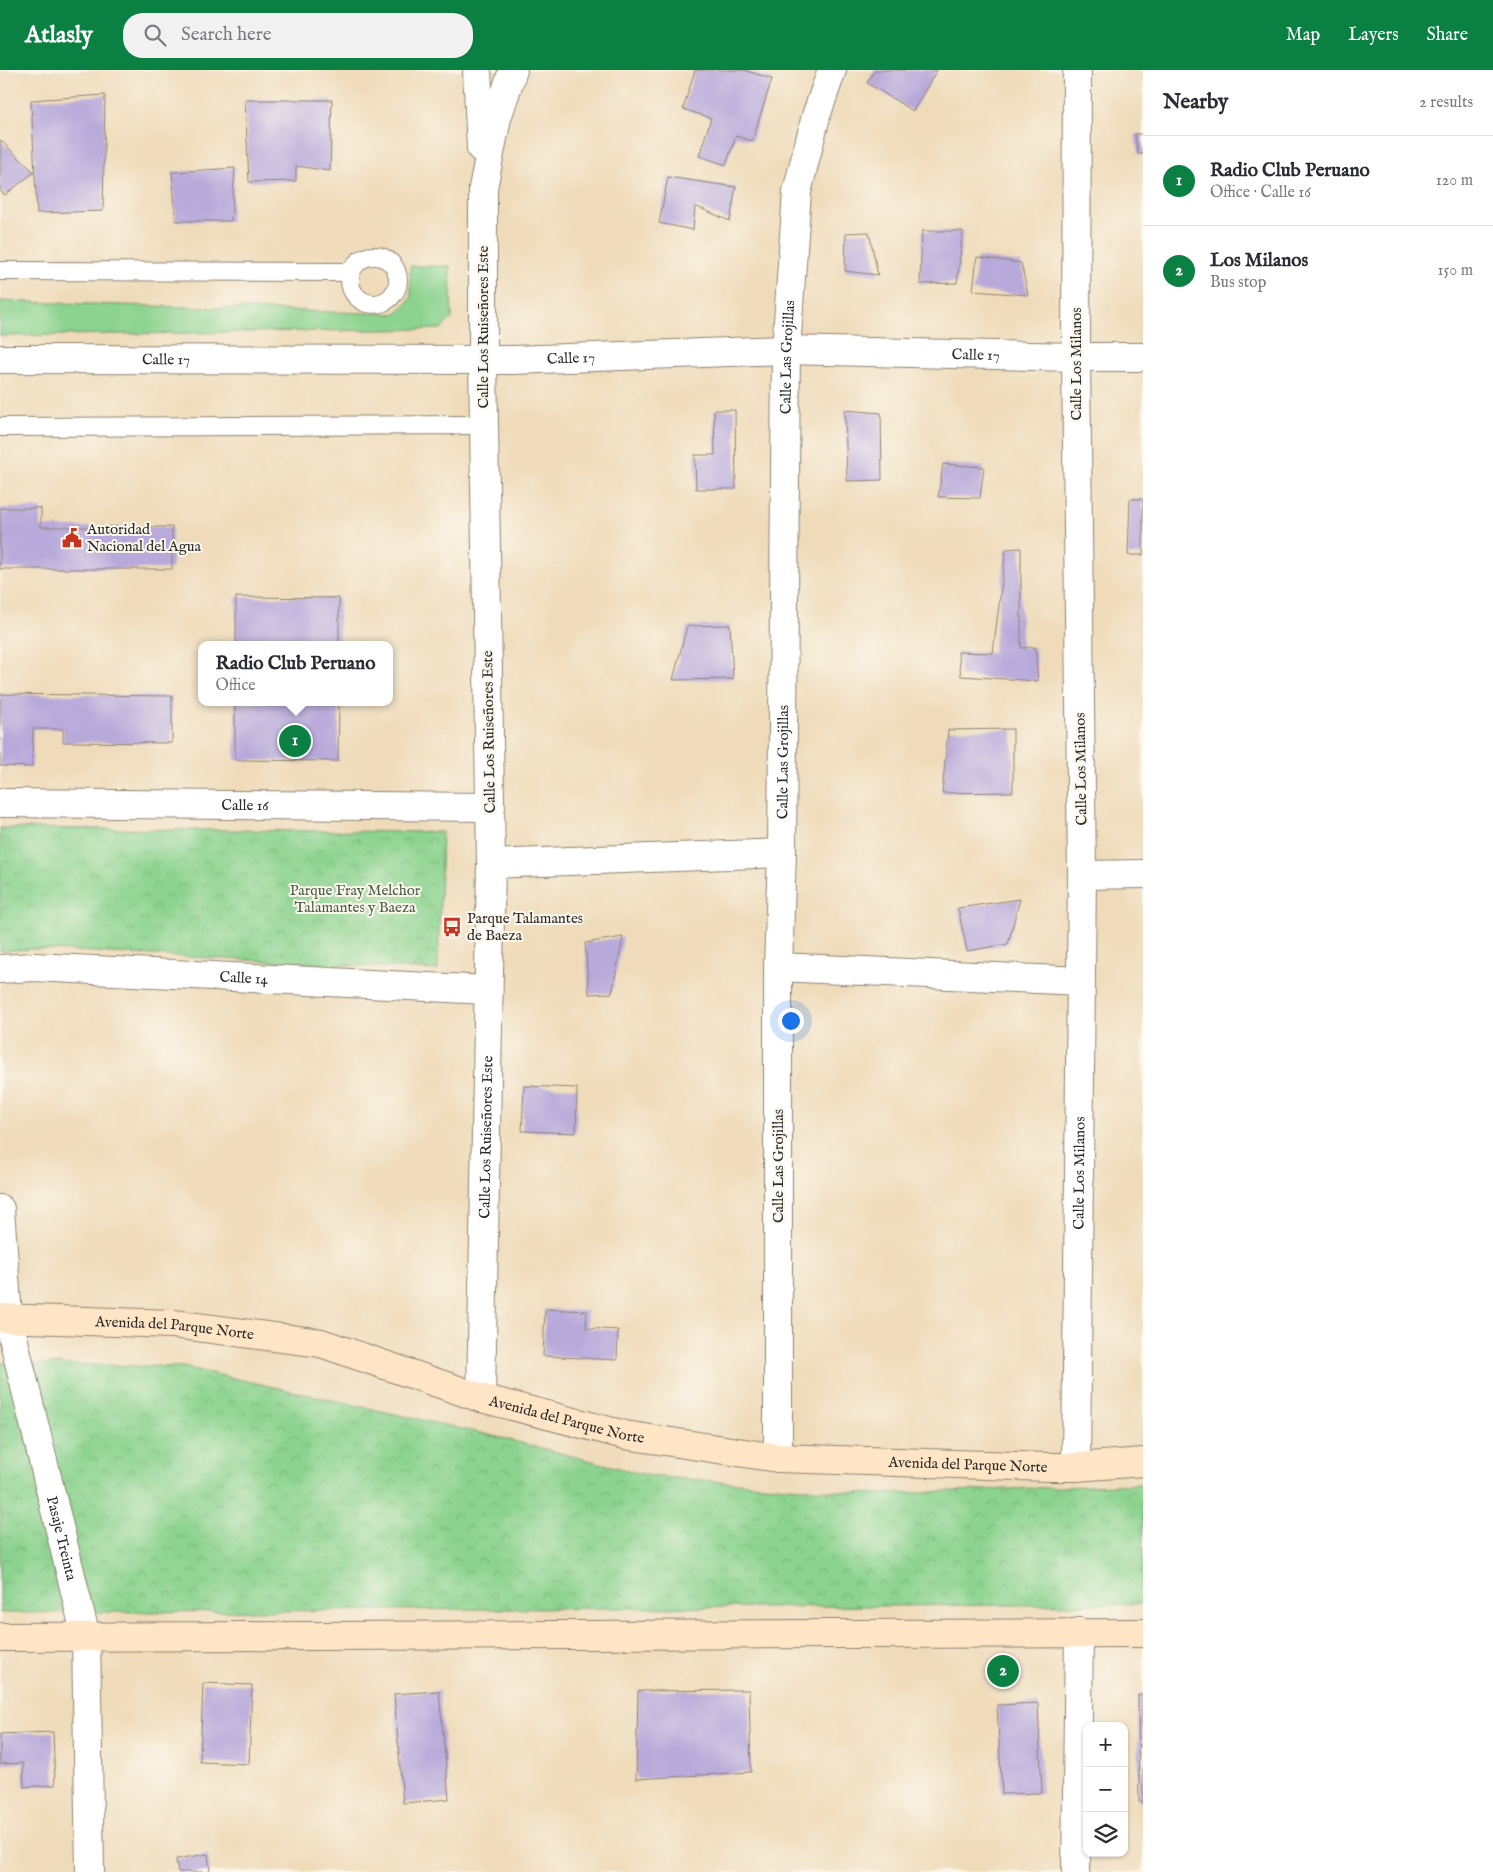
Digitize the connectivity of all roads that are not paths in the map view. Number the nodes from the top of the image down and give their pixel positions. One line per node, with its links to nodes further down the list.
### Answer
1 (477, 70): 5 (street)
2 (513, 70): 5 (street, Calle Los Ruiseñores Este)
3 (832, 70): 8 (street, Calle Las Grojillas)
4 (1077, 70): 10 (street, Calle Los Milanos)
5 (483, 188): 12 (street, Calle Los Ruiseñores Este)
6 (0, 271): 7 (lane)
7 (351, 272)
8 (786, 350): 10 (street, Calle 17); 12 (street, Calle 17); 17 (street, Calle Las Grojillas)
9 (1143, 356): 10 (street, Calle 17)
10 (1076, 357): 20 (street, Calle Los Milanos)
11 (0, 359): 12 (street, Calle 17)
12 (483, 360): 13 (street, Calle Los Ruiseñores Este)
13 (484, 425): 14 (lane); 16 (street, Calle Los Ruiseñores Este)
14 (0, 427)
15 (0, 803): 16 (street, Calle 16)
16 (491, 807): 18 (street, Calle Los Ruiseñores Este)
17 (782, 853): 18 (street); 21 (street, Calle Las Grojillas)
18 (491, 864): 24 (street, Calle Los Ruiseñores Este)
19 (1143, 874): 20 (street)
20 (1082, 875): 23 (street, Calle Los Milanos)
21 (778, 967): 23 (street); 28 (street, Calle Las Grojillas)
22 (0, 970): 24 (street, Calle 14)
23 (1081, 981): 30 (street, Calle Los Milanos)
24 (488, 990): 27 (street, Calle Los Ruiseñores Este)
25 (0, 1209): 26 (street, Pasaje Treinta)
26 (4, 1318): 27 (main road, Avenida del Parque Norte); 34 (street, Pasaje Treinta)
27 (481, 1398): 28 (main road, Avenida del Parque Norte)
28 (778, 1458): 30 (main road, Avenida del Parque Norte)
29 (1143, 1462): 30 (main road, Avenida del Parque Norte)
30 (1076, 1467)
31 (1079, 1632): 32 (main road); 34 (main road); 36 (street)
32 (1143, 1634)
33 (0, 1637): 34 (main road)
34 (86, 1637): 35 (street, Pasaje Treinta)
35 (90, 1872)
36 (1076, 1872)

